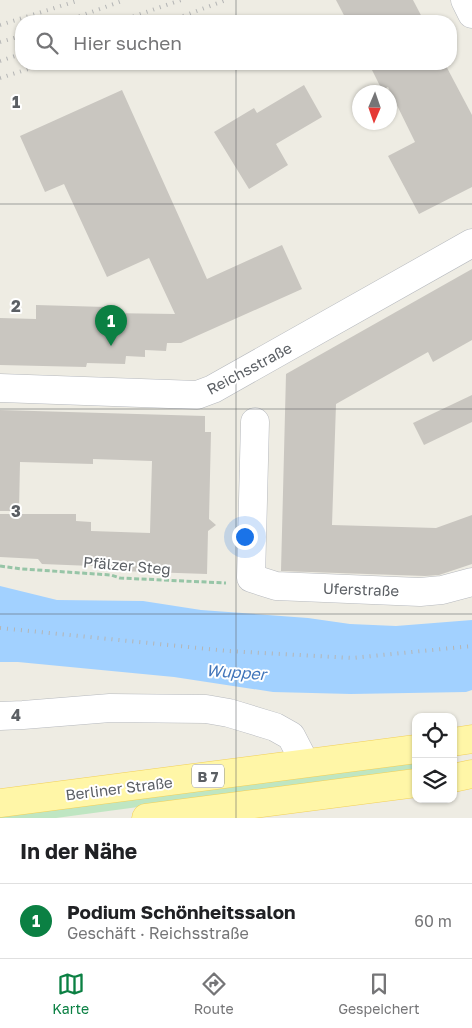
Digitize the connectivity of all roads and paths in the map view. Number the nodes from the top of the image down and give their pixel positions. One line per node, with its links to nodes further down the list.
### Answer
1 (465, 0): 2 (street)
2 (472, 14)
3 (472, 243): 4 (street, Reichsstraße)
4 (0, 388)
5 (255, 422): 7 (street)
6 (0, 566): 7 (path, Pfälzer Steg)
7 (251, 578): 8 (street, Uferstraße)
8 (472, 582)
9 (0, 716): 13 (street)
10 (472, 739): 11 (main road)
11 (457, 741)
12 (412, 750): 13 (main road, Berliner Straße / B 7)
13 (305, 763): 17 (main road, Berliner Straße / B 7)
14 (472, 774): 15 (main road)
15 (457, 777)
16 (412, 784): 18 (main road, B 7)
17 (0, 803)
18 (206, 814): 19 (main road, B 7)
19 (146, 818)

